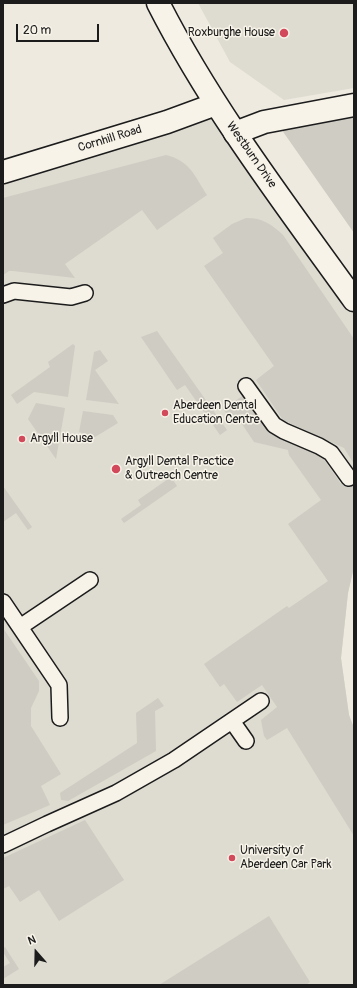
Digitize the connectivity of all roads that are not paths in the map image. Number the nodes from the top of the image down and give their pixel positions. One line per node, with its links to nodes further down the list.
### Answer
1 (158, 3): 2 (street, Westburn Drive)
2 (216, 104): 4 (street, Westburn Drive); 5 (street, Cornhill Road)
3 (354, 105): 4 (street)
4 (235, 133): 8 (street, Westburn Drive)
5 (3, 172)
6 (85, 293): 7 (lane)
7 (3, 295)
8 (354, 300)
9 (246, 386): 10 (lane)
10 (349, 478)
11 (90, 580): 13 (lane)
12 (3, 602): 13 (lane)
13 (20, 627): 15 (lane)
14 (261, 701): 16 (lane)
15 (60, 718)
16 (232, 721): 17 (lane); 18 (lane)
17 (246, 741)
18 (3, 845)

